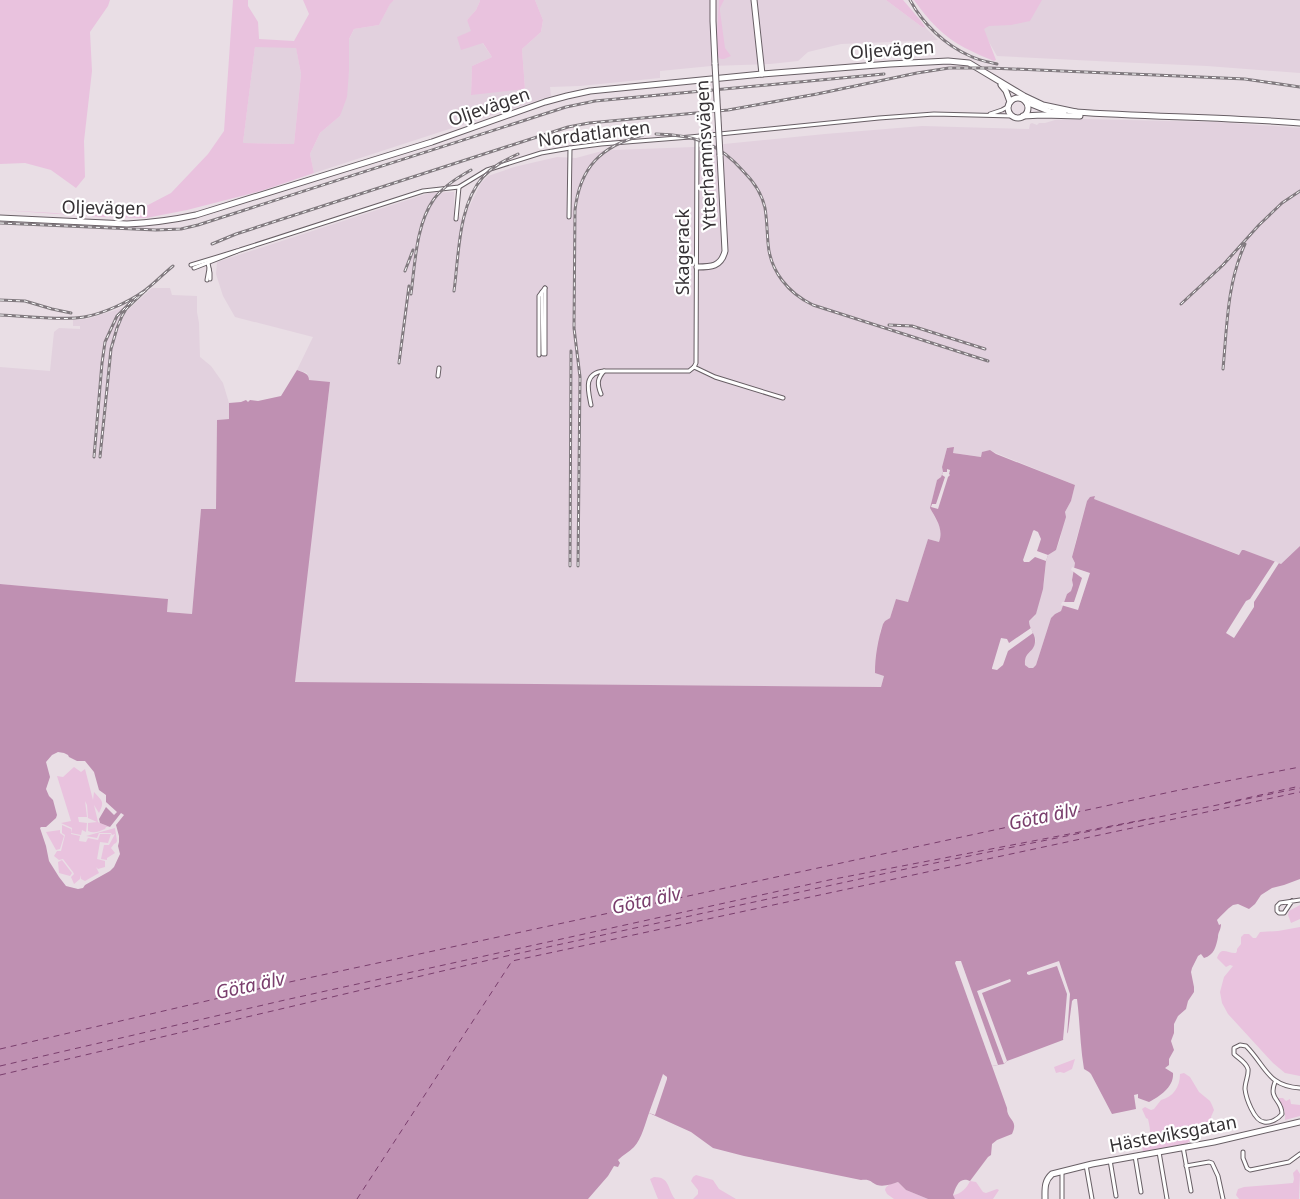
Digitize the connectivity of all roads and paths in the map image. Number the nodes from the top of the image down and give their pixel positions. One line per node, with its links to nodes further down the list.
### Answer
1 (709, 0): 4 (street, Ytterhamnsvägen)
2 (713, 0): 4 (street, Ytterhamnsvägen)
3 (753, 0): 5 (street)
4 (713, 21): 25 (street, Ytterhamnsvägen, bridge)
5 (762, 74): 6 (street, Oljevägen); 21 (street, Oljevägen)
6 (993, 78): 7 (street, Oljevägen); 11 (street, Oljevägen)
7 (1001, 85): 8 (street, Oljevägen); 10 (street, Oljevägen)
8 (1019, 98): 9 (street, Oljevägen); 10 (street)
9 (1026, 102): 11 (street, Oljevägen); 15 (street)
10 (1009, 104): 12 (street, Nordatlanten); 14 (street, Oljevägen)
11 (1076, 112): 13 (street, Oljevägen)
12 (987, 115): 14 (street, Nordatlanten); 17 (street, Nordatlanten)
13 (1114, 115): 15 (street, Oljevägen); 16 (street, Oljevägen)
14 (1013, 116): 15 (street, Oljevägen)
15 (1023, 116)
16 (1300, 123)
17 (697, 137): 18 (street, Nordatlanten); 25 (street, Skagerack)
18 (570, 148): 19 (street, Nordatlanten); 20 (street)
19 (459, 188): 22 (street); 23 (street, Nordatlanten)
20 (569, 217)
21 (0, 218)
22 (456, 219)
23 (208, 261): 24 (street, Nordatlanten); 26 (street)
24 (192, 267)
25 (697, 268): 29 (street, Skagerack)
26 (209, 280)
27 (542, 291): 28 (street)
28 (542, 355)
29 (694, 367): 31 (street); 34 (street)
30 (439, 368): 32 (street)
31 (604, 371): 33 (street); 35 (street)
32 (438, 376)
33 (601, 394)
34 (783, 398)
35 (591, 405)
36 (1300, 900): 37 (street)
37 (1292, 901): 37 (street)
38 (1275, 1082): 38 (street); 39 (street)
39 (1300, 1088)
40 (1300, 1122): 41 (street, Hästeviksgatan)
41 (1183, 1147): 42 (street, Hästeviksgatan); 48 (street)
42 (1159, 1152): 45 (street, Hästeviksgatan); 56 (street)
43 (1243, 1152): 44 (street)
44 (1300, 1154)
45 (1135, 1156): 46 (street, Hästeviksgatan); 51 (street)
46 (1110, 1160): 47 (street, Hästeviksgatan); 52 (street)
47 (1086, 1165): 49 (street, Hästeviksgatan); 55 (street)
48 (1186, 1166): 50 (street); 57 (street)
49 (1062, 1171): 53 (street, Hästeviksgatan); 54 (street)
50 (1191, 1191)
51 (1141, 1192)
52 (1116, 1196)
53 (1045, 1199)
54 (1062, 1199)
55 (1092, 1199)
56 (1167, 1199)
57 (1223, 1199)

